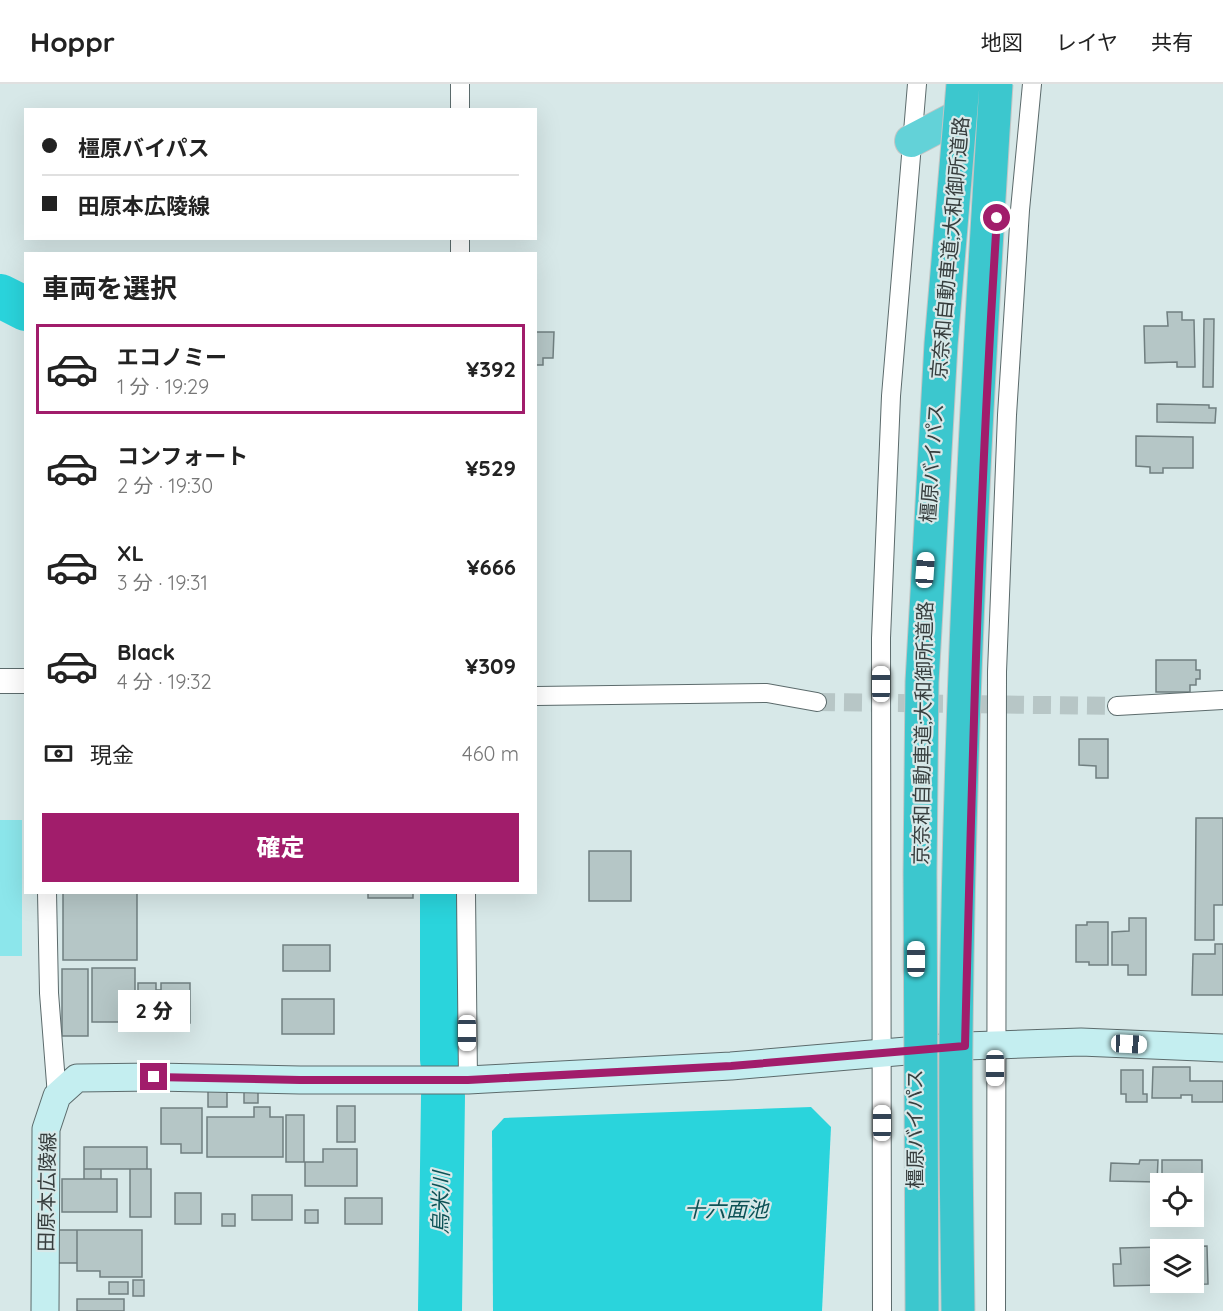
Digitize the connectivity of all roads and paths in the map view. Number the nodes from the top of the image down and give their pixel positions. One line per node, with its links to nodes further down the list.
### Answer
1 (460, 84): 8 (street)
2 (916, 84): 10 (street)
3 (956, 84): 9 (highway, 橿原バイパス)
4 (963, 84): 28 (highway, 京奈和自動車道;大和御所道路, bridge)
5 (996, 84): 29 (highway, 京奈和自動車道;大和御所道路, bridge)
6 (1006, 84): 19 (highway)
7 (1032, 84): 19 (street)
8 (460, 108)
9 (953, 119): 10 (highway); 21 (highway, 橿原バイパス)
10 (911, 141): 22 (street)
11 (0, 681): 12 (street)
12 (24, 681)
13 (537, 696): 15 (street)
14 (1223, 700): 16 (street)
15 (817, 702)
16 (1117, 706)
17 (47, 894): 24 (street)
18 (466, 894): 23 (street)
19 (980, 1046): 20 (main road); 21 (main road); 30 (highway); 31 (street)
20 (1223, 1048)
21 (915, 1049): 22 (main road); 27 (highway, 橿原バイパス)
22 (882, 1052): 23 (main road); 26 (street)
23 (468, 1080): 24 (main road)
24 (57, 1096): 25 (main road, 田原本広陵線)
25 (45, 1311)
26 (882, 1311)
27 (915, 1311)
28 (922, 1311)
29 (958, 1311)
30 (967, 1311)
31 (996, 1311)

